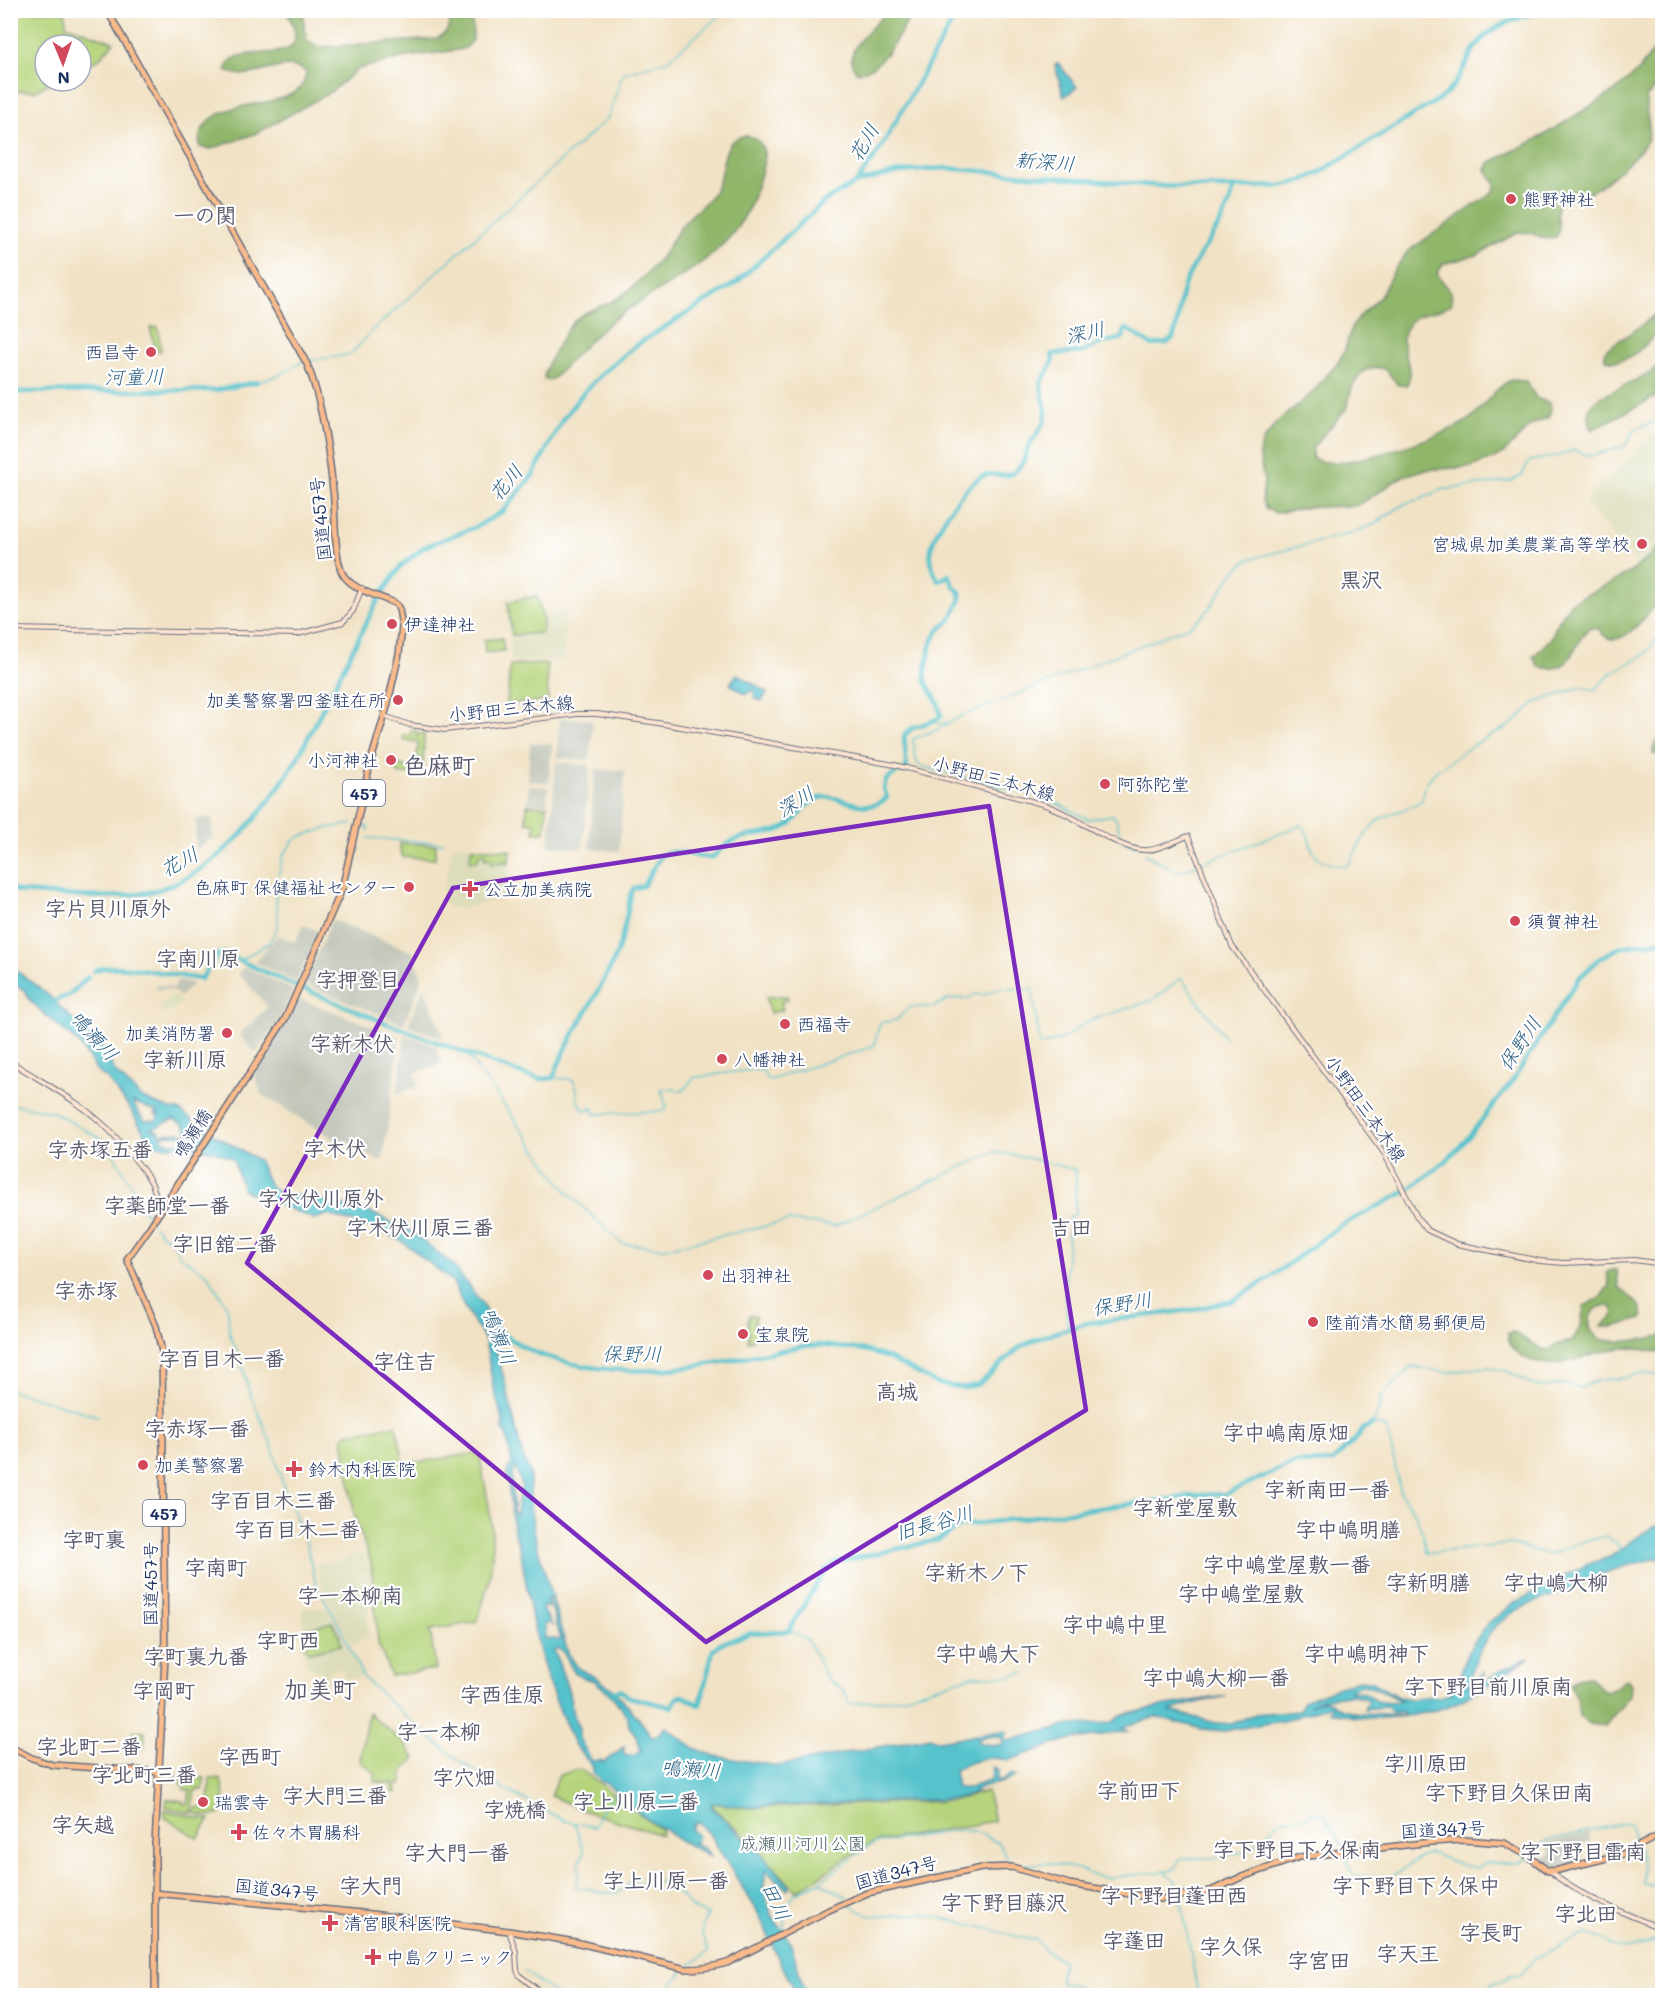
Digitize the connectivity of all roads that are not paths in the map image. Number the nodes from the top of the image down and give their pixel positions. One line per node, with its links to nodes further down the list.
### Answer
1 (107, 10): 2 (highway, 国道457号 / 457)
2 (364, 590): 3 (main road); 4 (highway, 国道457号 / 457)
3 (10, 629)
4 (384, 716): 6 (highway, 国道457号 / 457); 9 (main road, 小野田三本木線)
5 (10, 1061): 8 (main road)
6 (241, 1085): 7 (highway, 鳴瀬橋 / 457)
7 (168, 1198): 8 (highway, 国道457号 / 457)
8 (164, 1205): 11 (highway, 国道457号 / 457)
9 (1662, 1264)
10 (10, 1747): 11 (highway)
11 (160, 1772): 14 (highway, 457)
12 (1662, 1834): 13 (highway)
13 (1548, 1870): 15 (main road); 16 (highway, 国道347号)
14 (154, 1893): 16 (highway, 国道347号); 17 (highway, 457)
15 (1662, 1929)
16 (508, 1931): 18 (main road)
17 (155, 1995)
18 (546, 1995)

